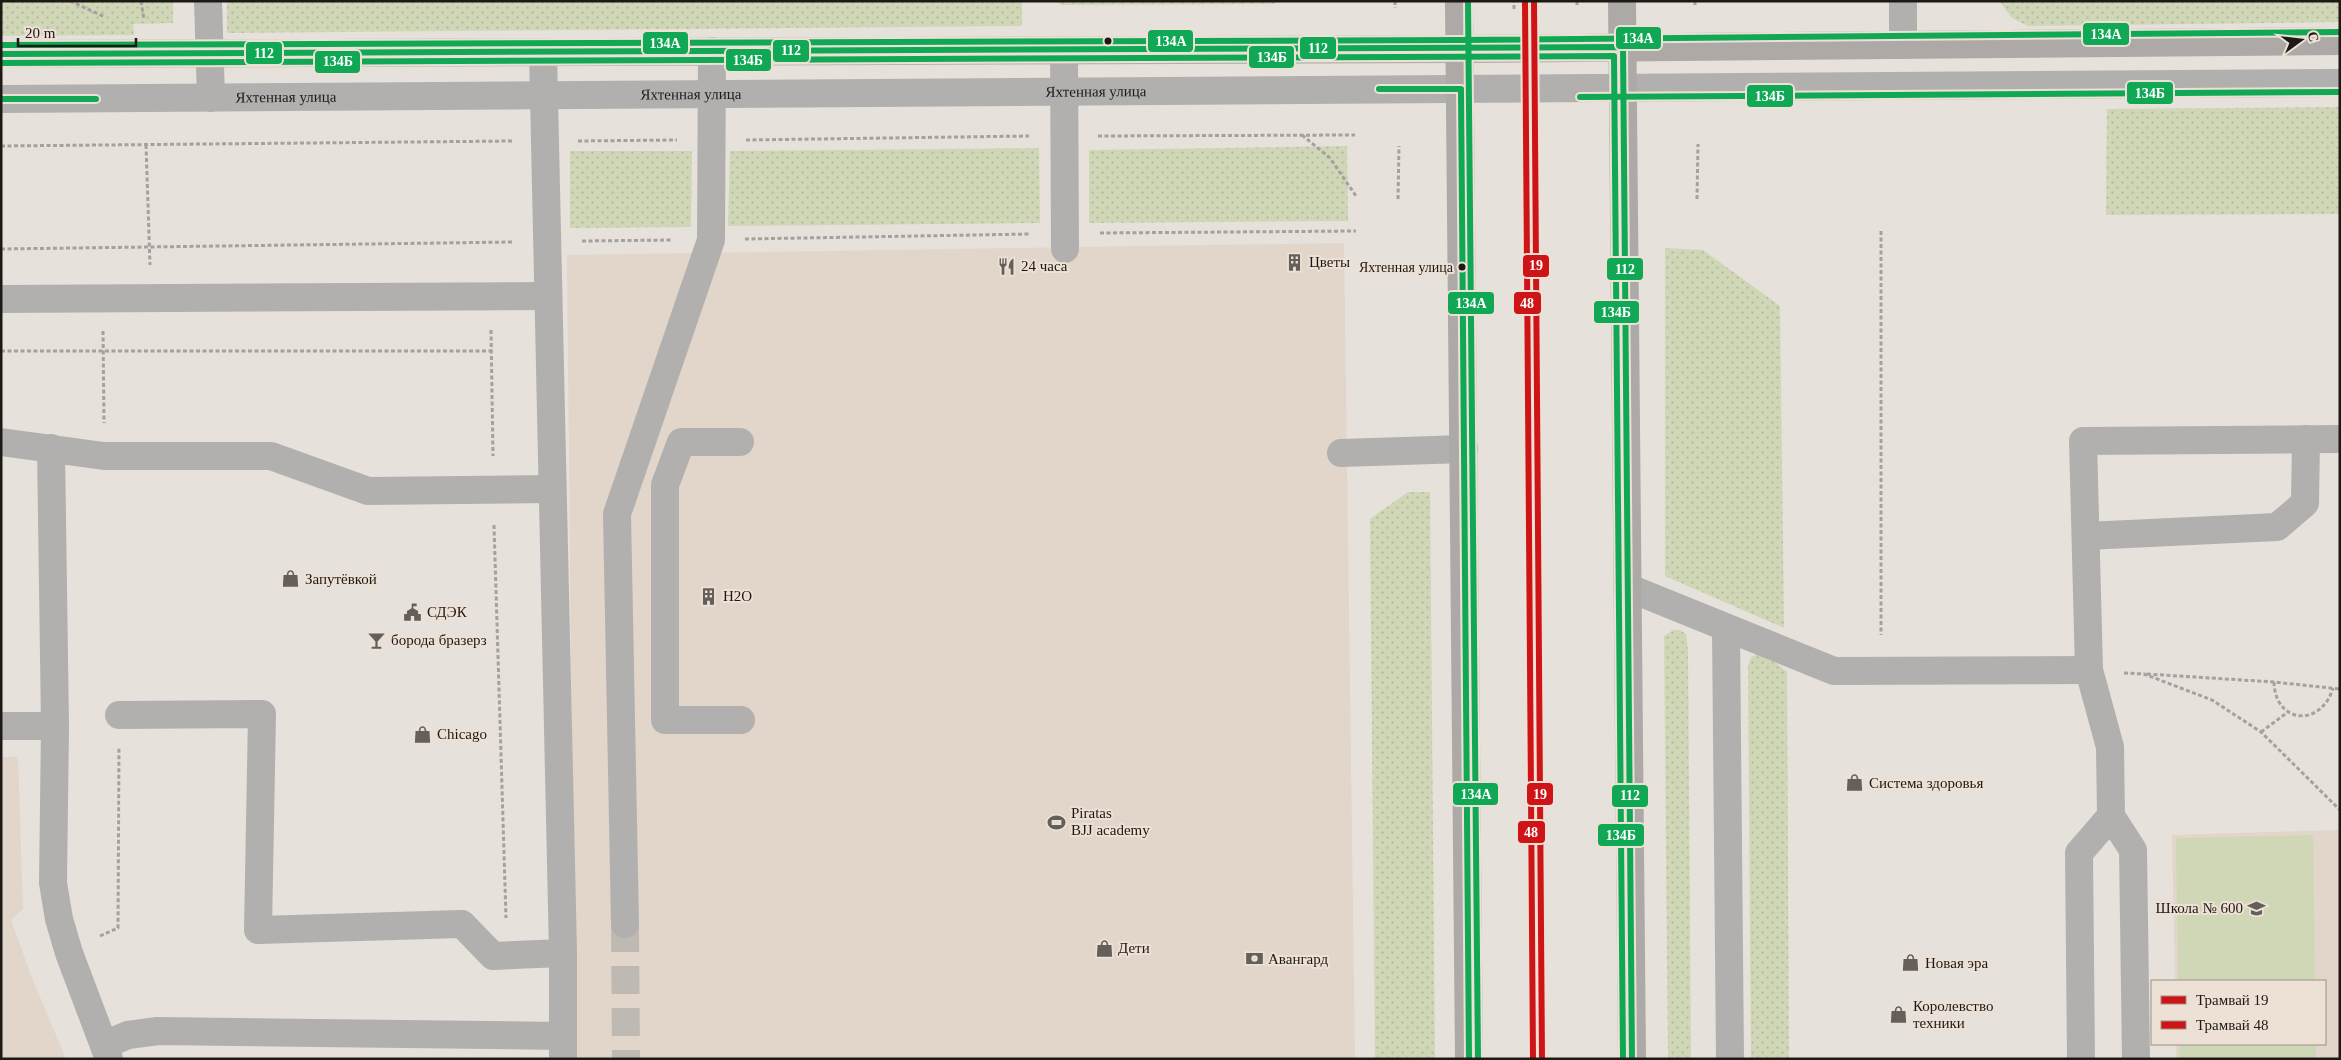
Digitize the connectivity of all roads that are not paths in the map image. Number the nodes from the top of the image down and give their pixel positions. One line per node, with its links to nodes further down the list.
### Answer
1 (208, 1): 13 (street)
2 (1459, 1): 8 (main road)
3 (1622, 1): 7 (main road)
4 (1903, 1): 6 (street)
5 (2340, 41): 6 (main road)
6 (1903, 45): 7 (main road)
7 (1622, 47): 8 (main road); 15 (main road)
8 (1459, 49): 9 (street); 16 (main road)
9 (1064, 50): 11 (street); 17 (street)
10 (543, 52): 11 (street); 13 (street); 19 (street)
11 (712, 52): 18 (street)
12 (1, 54): 13 (street)
13 (209, 54): 20 (street)
14 (2340, 83): 15 (street, Яхтенная улица)
15 (1623, 88): 16 (street, Яхтенная улица); 36 (main road)
16 (1461, 89): 17 (street, Яхтенная улица); 30 (main road)
17 (1065, 91): 18 (street, Яхтенная улица); 22 (street)
18 (712, 94): 19 (street, Яхтенная улица); 32 (street)
19 (543, 96): 20 (street, Яхтенная улица); 23 (street)
20 (211, 98): 21 (street, Яхтенная улица)
21 (1, 100)
22 (1065, 241)
23 (548, 296): 24 (street); 34 (street)
24 (1, 299)
25 (2340, 438): 26 (street)
26 (2306, 439): 35 (street); 35 (street)
27 (1, 442): 29 (street)
28 (740, 442): 33 (street)
29 (51, 448): 34 (street); 42 (street)
30 (1464, 449): 31 (street); 48 (main road)
31 (1342, 453)
32 (632, 475): 33 (street); 44 (street)
33 (665, 485): 40 (street)
34 (552, 490): 45 (street)
35 (2086, 536): 38 (street)
36 (1629, 588): 37 (street); 49 (main road)
37 (1726, 629): 38 (street); 50 (street)
38 (2089, 670): 43 (street)
39 (119, 715): 45 (street)
40 (741, 720)
41 (1, 726): 42 (street)
42 (55, 726): 47 (street)
43 (2110, 816): 51 (street); 52 (street)
44 (626, 924)
45 (563, 953): 46 (street)
46 (563, 1047): 47 (street)
47 (106, 1052)
48 (1469, 1059)
49 (1632, 1059)
50 (1730, 1059)
51 (2081, 1059)
52 (2136, 1059)

